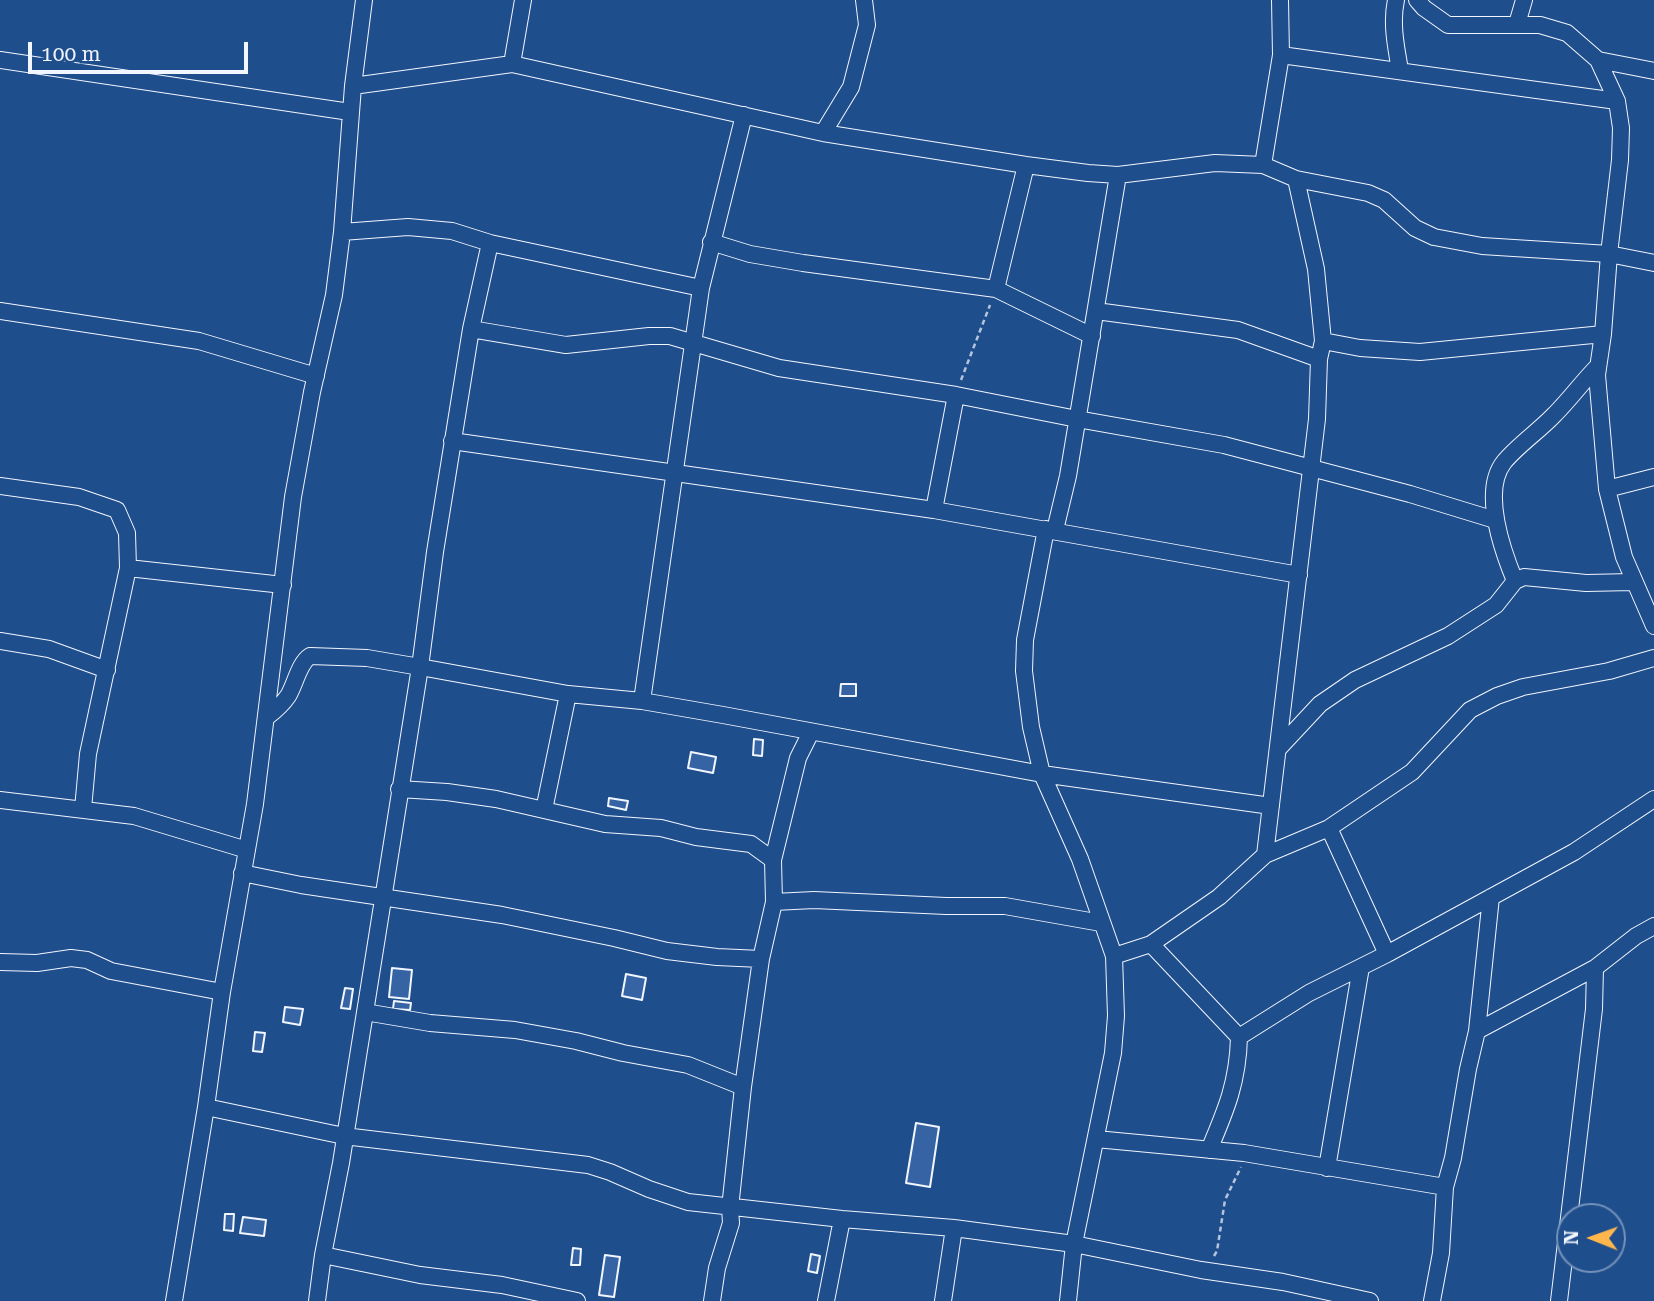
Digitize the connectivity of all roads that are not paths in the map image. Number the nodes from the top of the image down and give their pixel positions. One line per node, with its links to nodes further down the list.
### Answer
1 (364, 0): 15 (street)
2 (523, 0): 12 (street)
3 (864, 0): 19 (street)
4 (1280, 0): 9 (street)
5 (1396, 0): 13 (street)
6 (1417, 0): 8 (street)
7 (1524, 0): 8 (street)
8 (1517, 24): 11 (street)
9 (1281, 55): 13 (street); 21 (street)
10 (0, 60): 17 (street)
11 (1598, 60): 14 (street); 16 (street)
12 (512, 64): 15 (street); 18 (street)
13 (1400, 70): 16 (street)
14 (1654, 71)
15 (353, 86): 17 (street)
16 (1617, 102): 27 (street)
17 (350, 112): 24 (street)
18 (744, 116): 19 (street); 26 (street)
19 (822, 133): 20 (street)
20 (1026, 165): 22 (street); 30 (street)
21 (1263, 165): 22 (street); 23 (street)
22 (1118, 175): 32 (street)
23 (1296, 179): 27 (street); 36 (street)
24 (342, 232): 25 (street); 40 (street)
25 (490, 243): 29 (street); 33 (street)
26 (711, 243): 29 (street); 30 (street)
27 (1609, 254): 28 (street); 34 (street)
28 (1654, 263)
29 (701, 288): 37 (street)
30 (996, 289): 35 (street)
31 (0, 311): 40 (street)
32 (1096, 311): 35 (street); 38 (street)
33 (471, 328): 37 (street); 43 (street)
34 (1603, 334): 36 (street); 39 (street)
35 (1091, 336): 42 (street)
36 (1323, 341): 38 (street)
37 (694, 345): 41 (street); 45 (street)
38 (1319, 359): 44 (street)
39 (1598, 366): 48 (street); 50 (street)
40 (316, 376): 56 (street)
41 (956, 395): 42 (street); 49 (street)
42 (1077, 419): 44 (street); 51 (street)
43 (452, 441): 45 (street); 60 (street)
44 (1310, 468): 50 (street); 53 (street)
45 (675, 473): 49 (street); 63 (street)
46 (1654, 477): 48 (street)
47 (0, 486): 52 (street)
48 (1607, 489): 55 (street)
49 (934, 510): 51 (street)
50 (1495, 520): 54 (street)
51 (1050, 530): 53 (street); 67 (street)
52 (128, 568): 56 (street); 61 (street)
53 (1299, 575): 66 (street)
54 (1516, 581): 55 (street); 66 (street)
55 (1633, 582): 57 (street)
56 (284, 585): 64 (street)
57 (1654, 626)
58 (0, 641): 61 (street)
59 (1654, 658): 74 (street)
60 (420, 667): 62 (street); 64 (street); 68 (street)
61 (107, 670): 72 (street)
62 (568, 694): 63 (street); 73 (street)
63 (642, 701): 65 (street)
64 (267, 717): 75 (street)
65 (811, 732): 67 (street); 77 (street)
66 (1278, 749): 71 (street)
67 (1042, 774): 71 (street); 82 (street)
68 (399, 789): 73 (street); 79 (street)
69 (1654, 799): 80 (street)
70 (0, 800): 72 (street)
71 (1271, 806): 76 (street)
72 (83, 809): 75 (street)
73 (544, 810): 77 (street)
74 (1329, 828): 76 (street); 85 (street)
75 (247, 850): 78 (street)
76 (1265, 855): 84 (street)
77 (773, 860): 81 (street)
78 (242, 873): 79 (street); 91 (street)
79 (381, 897): 87 (street); 92 (street)
80 (1491, 897): 85 (street); 93 (street)
81 (774, 902): 82 (street); 87 (street)
82 (1101, 923): 86 (street)
83 (1654, 926): 90 (street)
84 (1151, 944): 86 (street); 94 (street)
85 (1387, 954): 89 (street)
86 (1114, 956): 98 (street)
87 (761, 959): 95 (street)
88 (0, 962): 91 (street)
89 (1361, 967): 94 (street); 100 (street)
90 (1595, 968): 93 (street); 116 (street)
91 (222, 992): 96 (street)
92 (365, 1013): 95 (street); 97 (street)
93 (1477, 1031): 101 (street)
94 (1239, 1037): 99 (street)
95 (743, 1087): 102 (street)
96 (206, 1107): 97 (street); 107 (street)
97 (344, 1136): 102 (street); 106 (street)
98 (1096, 1139): 99 (street); 105 (street)
99 (1209, 1150): 100 (street)
100 (1327, 1168): 101 (street)
101 (1445, 1187): 115 (street)
102 (730, 1208): 103 (street); 110 (street)
103 (842, 1219): 104 (street); 111 (street)
104 (954, 1228): 105 (street); 112 (street)
105 (1074, 1244): 113 (street); 114 (street)
106 (323, 1255): 108 (street); 109 (street)
107 (174, 1301)
108 (317, 1301)
109 (577, 1301)
110 (712, 1301)
111 (826, 1301)
112 (943, 1301)
113 (1068, 1301)
114 (1370, 1301)
115 (1432, 1301)
116 (1559, 1301)

